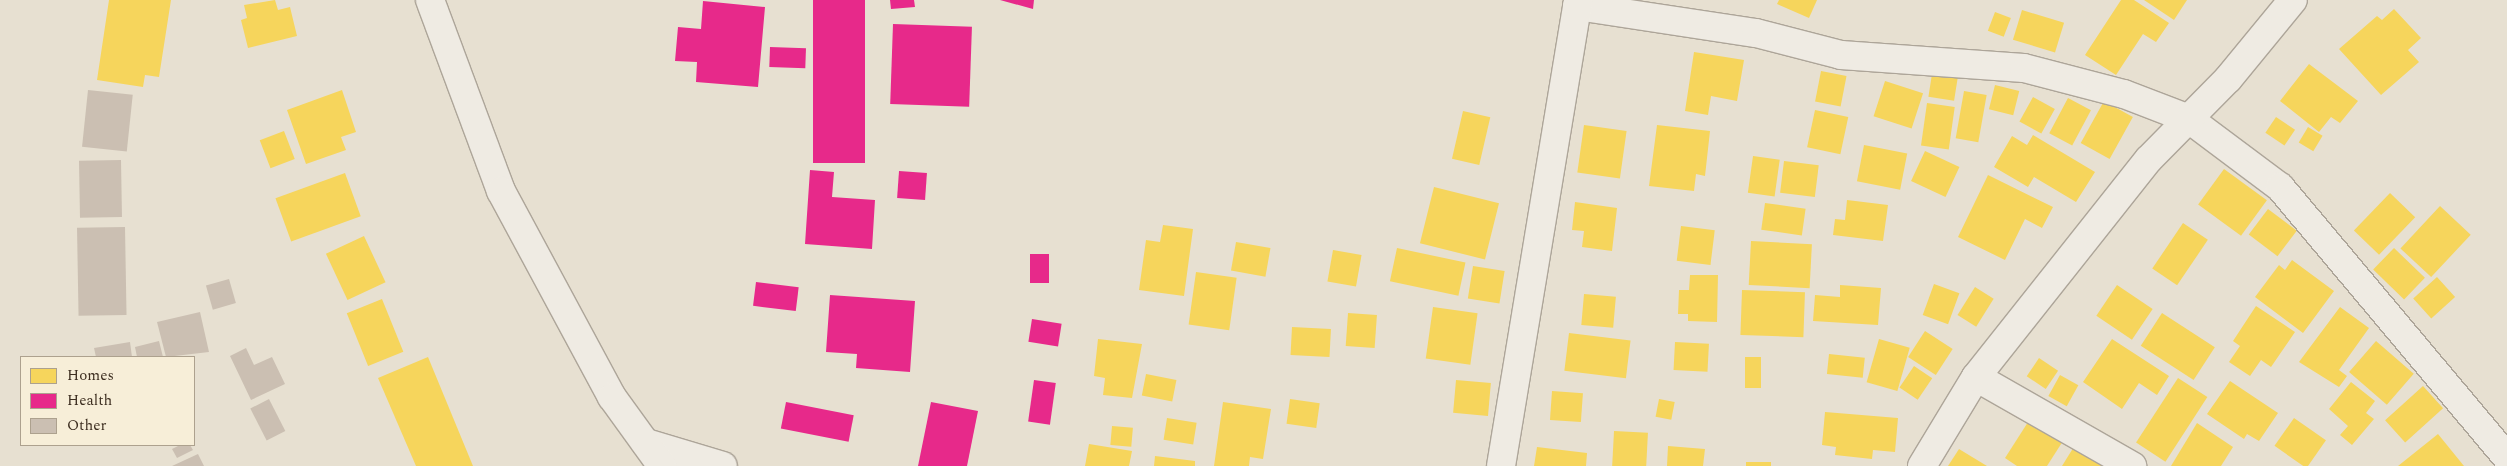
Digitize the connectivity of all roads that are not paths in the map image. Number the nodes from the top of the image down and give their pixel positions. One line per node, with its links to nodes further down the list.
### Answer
1 (430, 0): 6 (street)
2 (2293, 0): 4 (street)
3 (1577, 3): 4 (street); 10 (street)
4 (2189, 119): 5 (street); 7 (street)
5 (1976, 376): 11 (street); 12 (street)
6 (646, 443): 8 (street); 9 (street)
7 (2507, 458)
8 (662, 466)
9 (723, 466)
10 (1501, 466)
11 (1922, 466)
12 (2132, 466)

